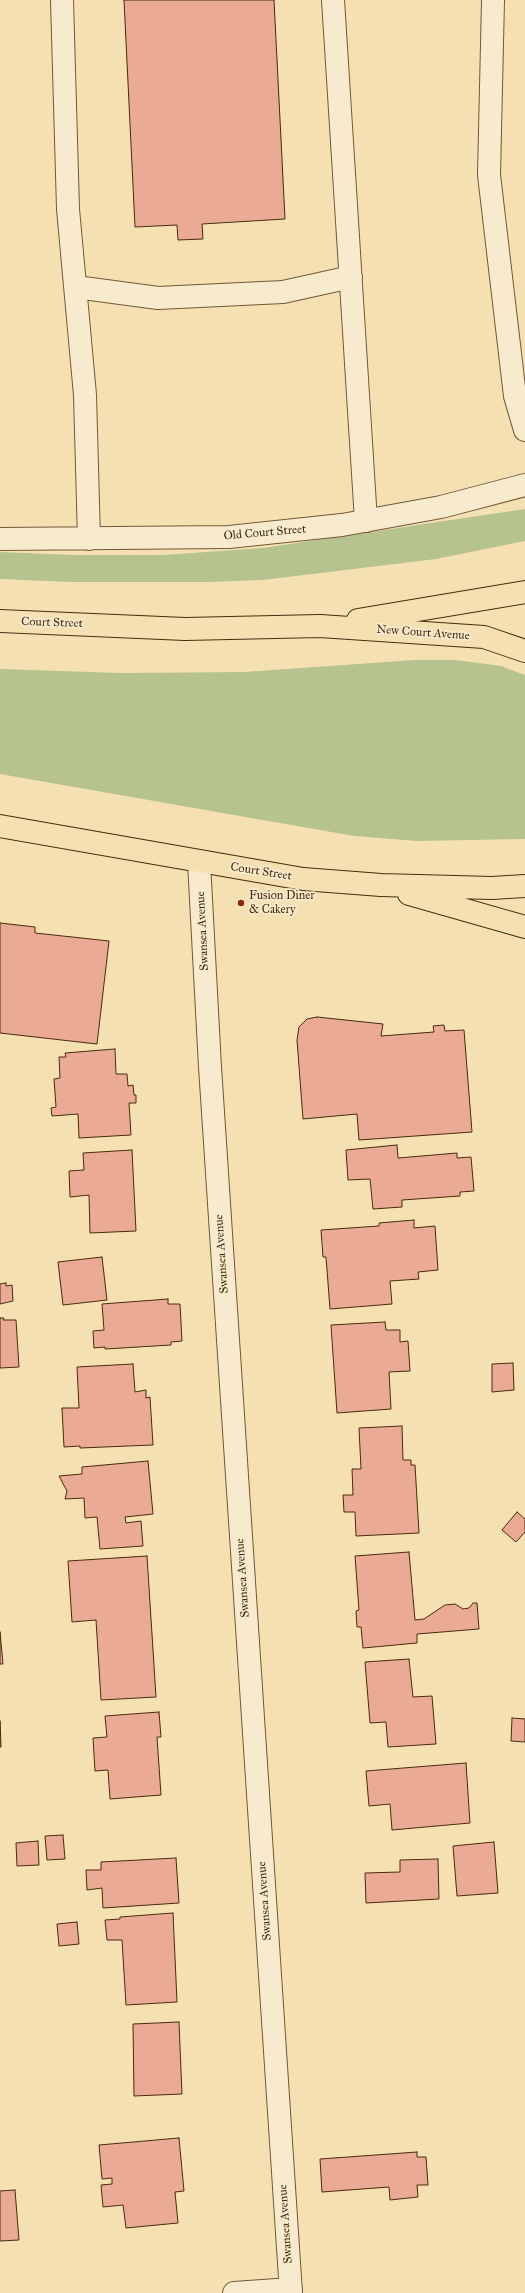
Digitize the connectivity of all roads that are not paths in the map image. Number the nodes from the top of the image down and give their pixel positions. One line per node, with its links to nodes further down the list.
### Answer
1 (62, 0): 5 (street)
2 (333, 0): 4 (street)
3 (494, 0): 6 (street)
4 (351, 277): 5 (street); 8 (street)
5 (76, 287): 10 (street)
6 (525, 430)
7 (525, 485): 8 (street, Old Court Street)
8 (366, 521): 10 (street, Old Court Street)
9 (0, 539): 10 (street, Old Court Street)
10 (89, 539)
11 (525, 592): 13 (main road)
12 (0, 621): 13 (main road, Court Street)
13 (320, 626): 14 (main road, New Court Avenue)
14 (525, 651)
15 (0, 826): 16 (main road, Court Street)
16 (199, 862): 17 (main road, Court Street); 20 (street, Swansea Avenue)
17 (381, 886): 18 (main road, Court Street); 19 (main road)
18 (525, 886)
19 (525, 927)
20 (291, 2291): 21 (street)
21 (234, 2293)

